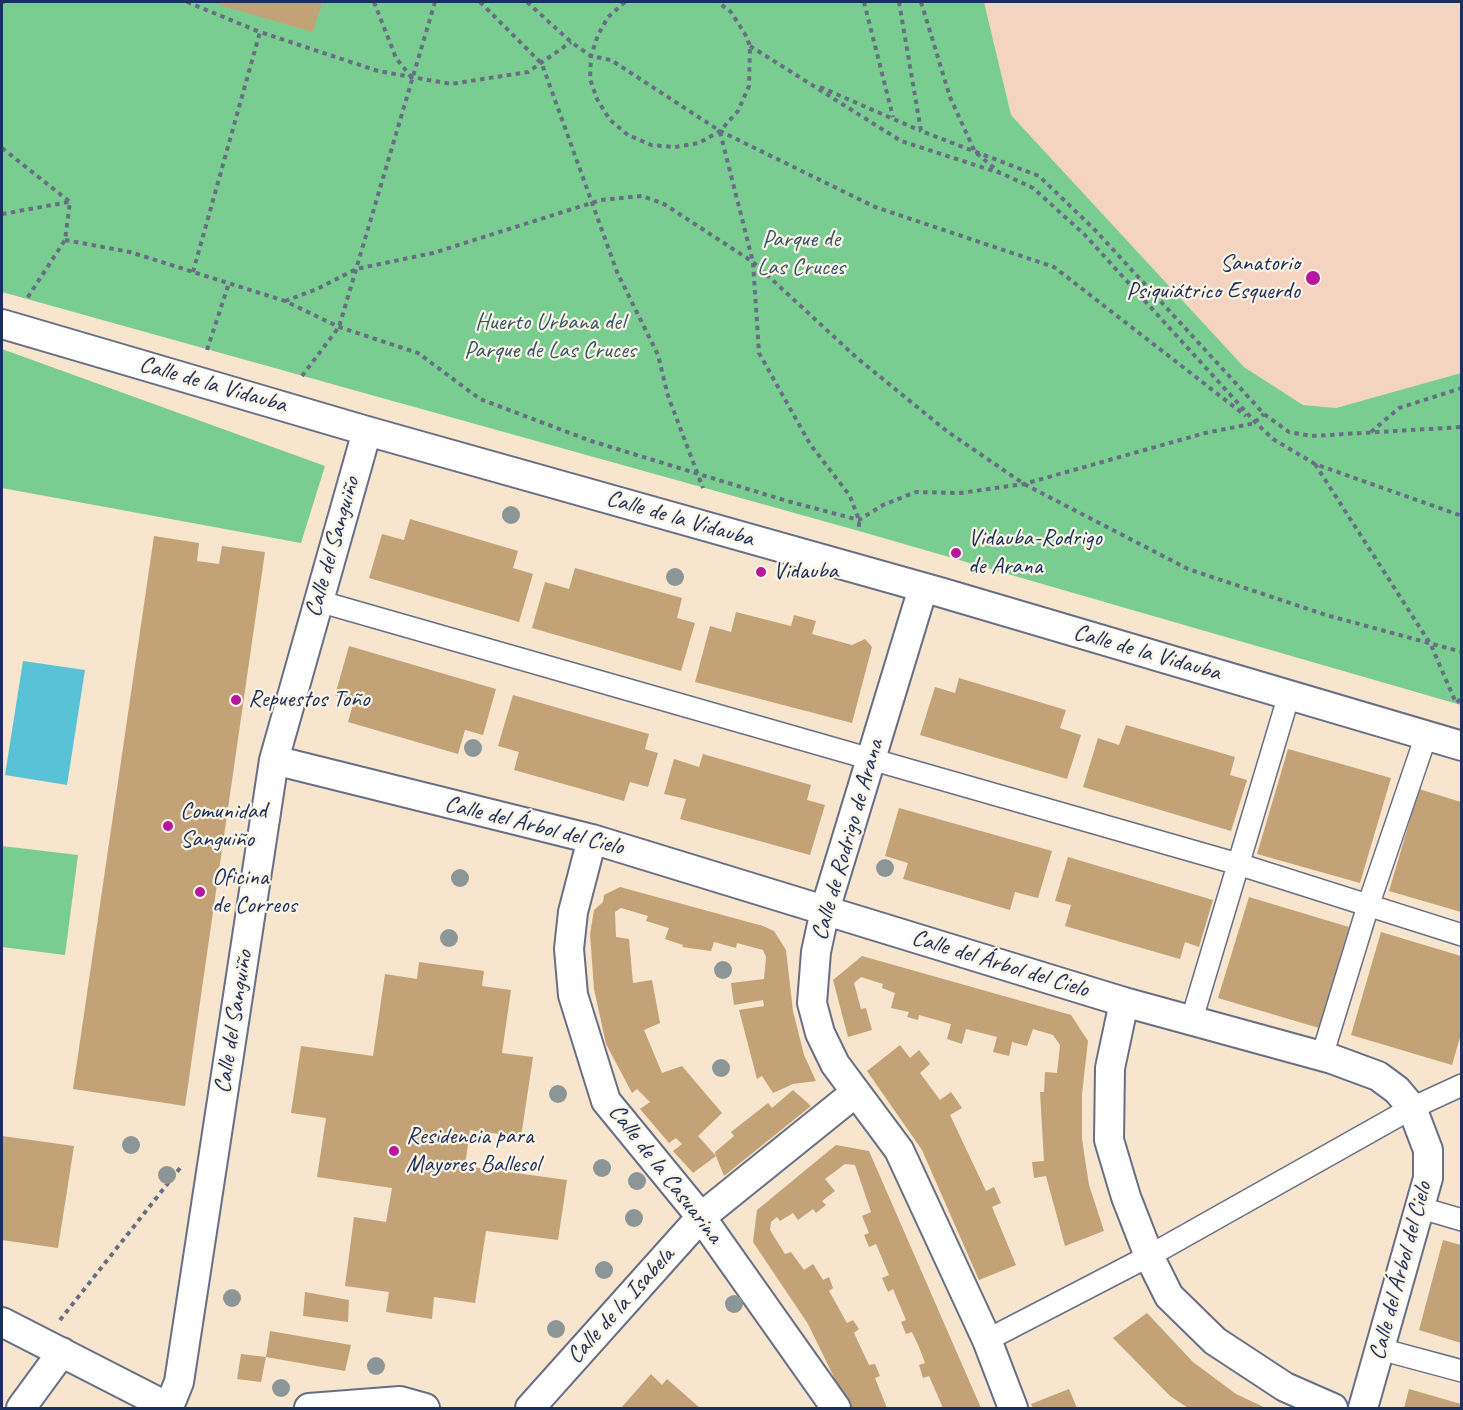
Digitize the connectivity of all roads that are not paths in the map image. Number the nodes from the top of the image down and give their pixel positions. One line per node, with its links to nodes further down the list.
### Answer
1 (2, 324): 2 (street, Calle de la Vidauba)
2 (367, 431): 3 (street, Calle de la Vidauba); 4 (street, Calle del Sanguiño)
3 (923, 588): 5 (street, Calle de la Vidauba); 9 (street, Calle de Rodrigo de Arana)
4 (318, 601): 8 (street, Calle del Sanguiño); 9 (street)
5 (1289, 695): 6 (street, Calle de la Vidauba); 11 (street)
6 (1426, 736): 7 (street, Calle de la Vidauba); 12 (street)
7 (1461, 746)
8 (274, 760): 10 (street, Calle del Árbol del Cielo); 31 (street, Calle del Sanguiño)
9 (870, 760): 11 (street); 13 (street, Calle de Rodrigo de Arana)
10 (592, 839): 13 (street, Calle del Árbol del Cielo); 22 (street, Calle de la Casuarina)
11 (1238, 864): 12 (street); 16 (street)
12 (1368, 906): 14 (street); 17 (street)
13 (825, 910): 15 (street, Calle del Árbol del Cielo); 19 (street, Calle de Rodrigo de Arana)
14 (1461, 935)
15 (1124, 1002): 16 (street, Calle del Árbol del Cielo); 24 (street)
16 (1191, 1022): 17 (street, Calle del Árbol del Cielo)
17 (1322, 1056): 20 (street, Calle del Árbol del Cielo)
18 (1461, 1085): 20 (street)
19 (855, 1093): 22 (street, Calle de la Isabela); 26 (street, Calle de Rodrigo de Arana)
20 (1412, 1108): 21 (street, Calle del Árbol del Cielo); 24 (street)
21 (1421, 1208): 23 (street); 28 (street, Calle del Árbol del Cielo)
22 (701, 1217): 34 (street, Calle de la Isabela); 35 (street, Calle de la Casuarina)
23 (1461, 1220)
24 (1149, 1256): 26 (street); 37 (street)
25 (2, 1322): 27 (street)
26 (987, 1340): 36 (street, Calle de Rodrigo de Arana)
27 (53, 1347): 30 (street); 31 (street)
28 (1380, 1349): 29 (street); 38 (street, Calle del Árbol del Cielo)
29 (1461, 1371)
30 (21, 1408)
31 (170, 1408)
32 (309, 1408): 33 (street)
33 (425, 1408)
34 (530, 1408)
35 (836, 1408)
36 (1013, 1408)
37 (1333, 1408)
38 (1363, 1408)

